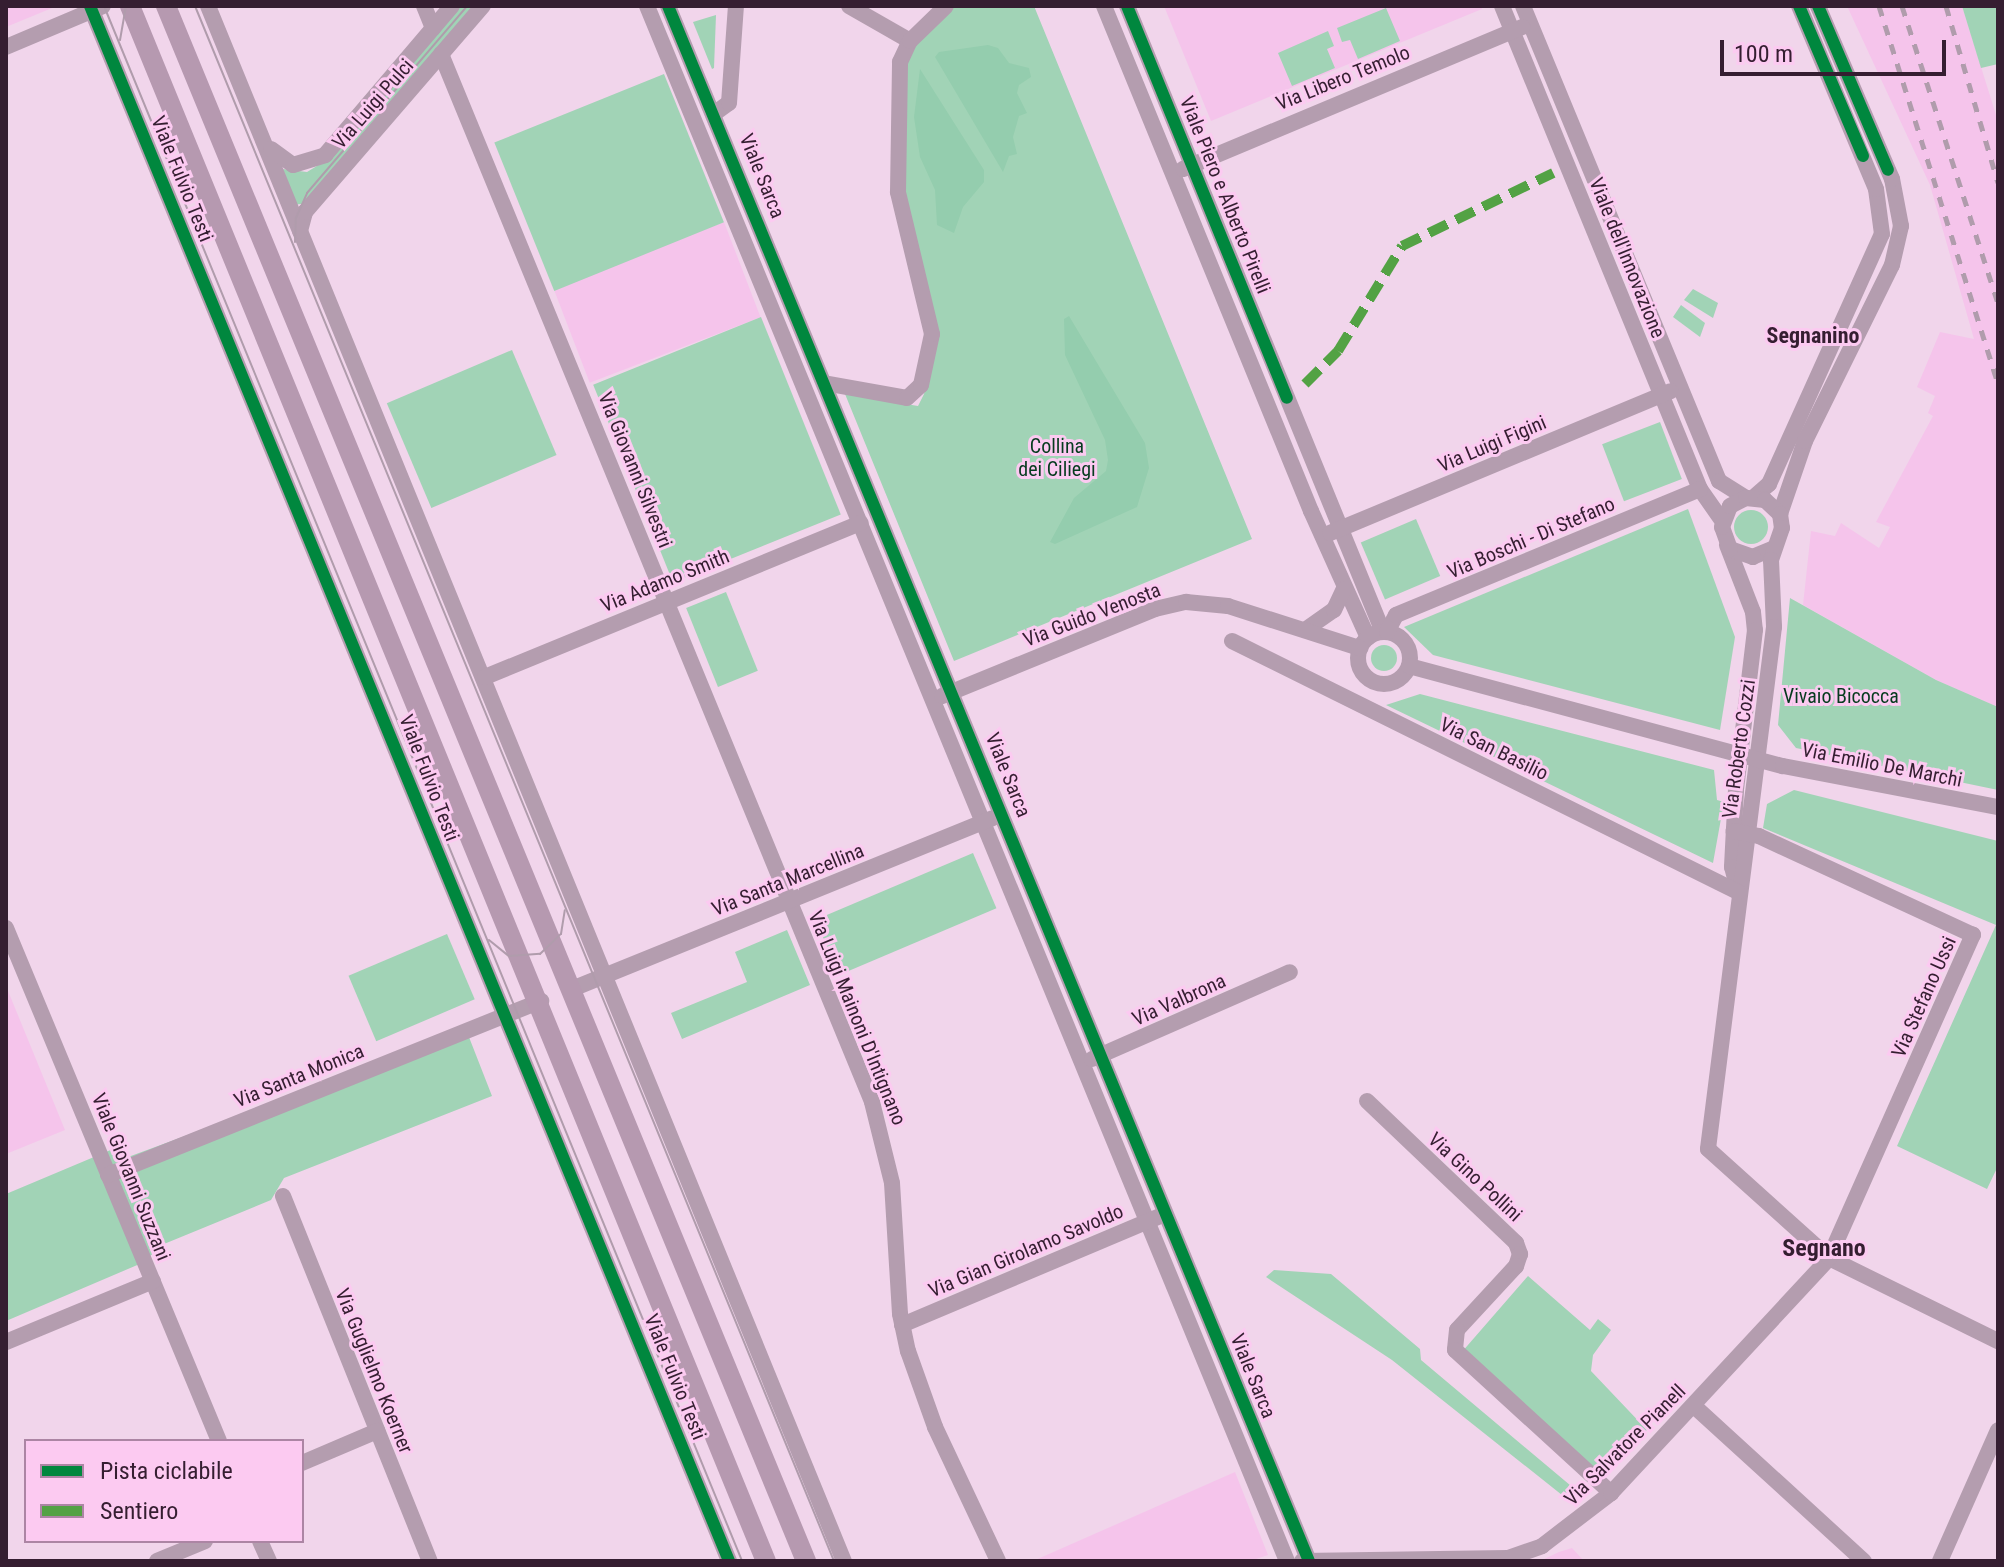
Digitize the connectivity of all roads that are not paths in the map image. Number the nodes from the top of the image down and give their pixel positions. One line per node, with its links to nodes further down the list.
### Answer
1 (130, 6): 65 (main road, Viale Fulvio Testi)
2 (166, 6): 64 (main road)
3 (208, 6): 26 (street)
4 (424, 6): 20 (street)
5 (452, 6): 20 (street, Via Luigi Pulci)
6 (483, 6): 24 (street, Via Luigi Pulci)
7 (647, 6): 37 (street, Viale Sarca)
8 (668, 6): 25 (street, Viale Sarca)
9 (736, 6): 25 (street)
10 (849, 6): 22 (street)
11 (946, 6): 22 (street)
12 (1104, 6): 28 (street, Viale Piero e Alberto Pirelli)
13 (1127, 6): 27 (street, Viale Piero e Alberto Pirelli)
14 (1502, 6): 21 (street, Viale dell'Innovazione)
15 (1523, 6): 19 (street, Viale dell'Innovazione)
16 (1799, 6): 34 (street)
17 (1818, 6): 35 (street, Via Roberto Cozzi)
18 (95, 8): 23 (street); 66 (street, Viale Fulvio Testi)
19 (1530, 25): 21 (street, Via Libero Temolo); 31 (street, Viale dell'Innovazione)
20 (433, 28): 26 (street, Via Luigi Pulci)
21 (1512, 31): 27 (street, Via Libero Temolo); 32 (street, Viale dell'Innovazione)
22 (910, 41): 30 (street)
23 (6, 47)
24 (441, 54): 29 (street, Via Luigi Pulci); 43 (street, Via Giovanni Silvestri)
25 (715, 113): 30 (street, Viale Sarca)
26 (268, 144): 29 (street)
27 (1191, 165): 28 (street, Via Libero Temolo); 38 (street, Viale Piero e Alberto Pirelli)
28 (1174, 172): 39 (street, Viale Piero e Alberto Pirelli)
29 (300, 231): 50 (street)
30 (824, 383): 51 (street, Viale Sarca)
31 (1678, 388): 32 (street, Via Luigi Figini); 34 (street, Viale dell'Innovazione)
32 (1661, 395): 33 (street, Viale dell'Innovazione); 38 (street, Via Luigi Figini)
33 (1700, 489): 36 (street, Viale dell'Innovazione); 47 (street, Via Boschi - Di Stefano)
34 (1750, 497): 35 (street); 36 (street)
35 (1780, 514): 41 (street, Via Roberto Cozzi)
36 (1722, 520): 40 (street, Via Roberto Cozzi)
37 (861, 523): 43 (street, Via Adamo Smith); 52 (street, Viale Sarca)
38 (1341, 529): 39 (street, Via Luigi Figini); 47 (street, Viale Piero e Alberto Pirelli)
39 (1322, 537): 42 (street, Viale Piero e Alberto Pirelli)
40 (1725, 541): 41 (street); 45 (street, Via Roberto Cozzi)
41 (1774, 548): 44 (street, Via Roberto Cozzi)
42 (1344, 589): 46 (street); 47 (street, Viale Piero e Alberto Pirelli)
43 (667, 602): 50 (street, Via Adamo Smith); 60 (street, Via Giovanni Silvestri)
44 (1775, 610): 45 (street); 54 (street, Via Roberto Cozzi)
45 (1753, 612): 53 (street, Via Roberto Cozzi)
46 (1305, 630): 47 (street, Via Guido Venosta); 51 (street, Via Guido Venosta)
47 (1374, 638): 49 (street, Viale Piero e Alberto Pirelli); 49 (street, Viale Piero e Alberto Pirelli)
48 (1232, 641): 59 (street, Via San Basilio)
49 (1409, 666): 53 (street)
50 (485, 677): 63 (street)
51 (952, 692): 52 (street, Via Guido Venosta); 56 (street, Viale Sarca)
52 (933, 700): 57 (street, Viale Sarca)
53 (1739, 755): 54 (street, Via Emilio De Marchi); 58 (street, Via Roberto Cozzi)
54 (1759, 760): 55 (street, Via Emilio De Marchi); 58 (street, Via Roberto Cozzi)
55 (1998, 807)
56 (1002, 814): 57 (street, Viale Sarca); 67 (street, Viale Sarca)
57 (983, 822): 60 (street, Via Santa Marcellina); 68 (street, Viale Sarca)
58 (1740, 831): 59 (street, Via Roberto Cozzi); 74 (street, Via Stefano Ussi)
59 (1738, 892): 74 (street, Via Roberto Cozzi)
60 (789, 902): 63 (street, Via Santa Marcellina); 76 (street, Via Luigi Mainoni D'Intignano)
61 (6, 928): 70 (street, Viale Giovanni Suzzani)
62 (1290, 972): 67 (street, Via Valbrona)
63 (607, 974): 64 (street, Via Santa Marcellina); 92 (street)
64 (572, 989): 65 (main road); 91 (main road)
65 (541, 1001): 66 (street, Via Santa Monica); 90 (main road, Viale Fulvio Testi)
66 (505, 1016): 70 (street, Via Santa Monica); 89 (street, Viale Fulvio Testi)
67 (1102, 1055): 68 (street, Via Valbrona); 72 (street, Viale Sarca)
68 (1083, 1063): 73 (street, Viale Sarca)
69 (1367, 1101): 84 (street, Via Gino Pollini)
70 (108, 1175): 75 (street, Viale Giovanni Suzzani)
71 (283, 1196): 81 (street, Via Guglielmo Koerner)
72 (1166, 1214): 73 (street, Via Gian Girolamo Savoldo); 86 (street, Viale Sarca)
73 (1149, 1222): 76 (street, Via Gian Girolamo Savoldo); 94 (street, Viale Sarca)
74 (1829, 1258): 77 (street); 79 (street, Via Salvatore Pianell)
75 (153, 1281): 78 (street); 82 (street, Viale Giovanni Suzzani)
76 (902, 1325): 93 (street, Via Luigi Mainoni D'Intignano)
77 (1998, 1341)
78 (6, 1342)
79 (1694, 1406): 84 (street, Via Salvatore Pianell); 95 (street)
80 (1998, 1430): 96 (street)
81 (377, 1431): 83 (street); 88 (street, Via Guglielmo Koerner)
82 (218, 1439)
83 (304, 1462)
84 (1611, 1493): 86 (street, Via Salvatore Pianell)
85 (200, 1543): 87 (street)
86 (1306, 1560)
87 (157, 1561)
88 (430, 1561)
89 (729, 1561)
90 (766, 1561)
91 (806, 1561)
92 (844, 1561)
93 (998, 1561)
94 (1287, 1561)
95 (1864, 1561)
96 (1940, 1561)

